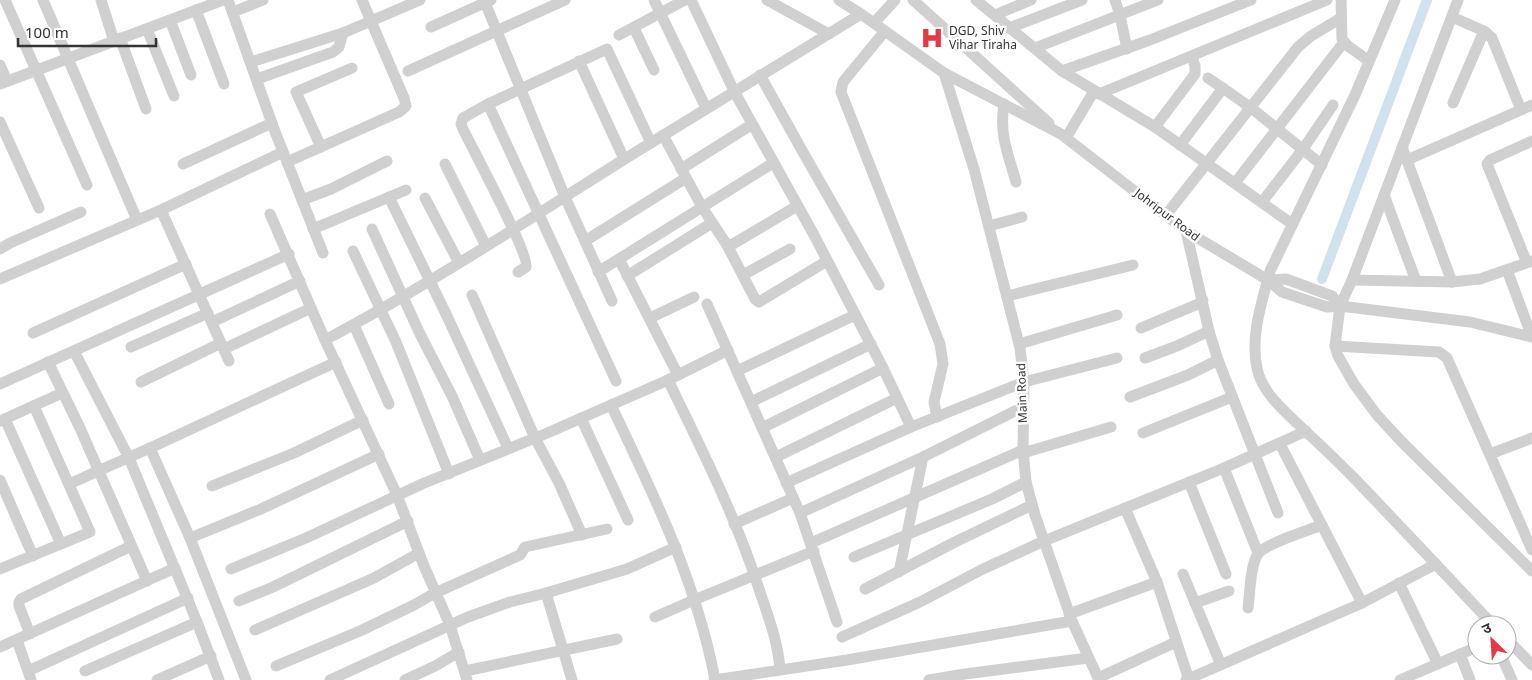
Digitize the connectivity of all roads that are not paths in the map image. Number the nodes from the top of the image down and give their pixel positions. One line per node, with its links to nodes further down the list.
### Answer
1 (5, 0): 60 (street)
2 (43, 0): 53 (street)
3 (223, 0): 28 (street)
4 (228, 0): 29 (street)
5 (263, 0): 29 (street)
6 (362, 0): 37 (street)
7 (420, 0): 37 (street)
8 (565, 0): 43 (street)
9 (654, 0): 30 (street)
10 (685, 0): 30 (street)
11 (692, 0): 73 (street)
12 (767, 0): 47 (street)
13 (838, 0): 31 (street, Johripur Road)
14 (895, 0): 38 (street)
15 (913, 0): 91 (street)
16 (976, 0): 33 (street)
17 (1031, 0): 33 (street)
18 (1082, 0): 41 (street)
19 (1115, 0): 32 (street)
20 (1158, 0): 32 (street)
21 (1251, 0): 52 (street)
22 (1327, 0): 54 (street)
23 (1341, 0): 35 (street)
24 (1395, 0): 56 (street)
25 (1458, 0): 34 (street)
26 (105, 1): 49 (street)
27 (486, 1): 39 (street); 43 (street)
28 (196, 10): 36 (street); 70 (street)
29 (233, 12): 57 (street)
30 (660, 14): 40 (street); 81 (street)
31 (861, 14): 38 (street, Johripur Road); 47 (street)
32 (1120, 15): 51 (street); 52 (street)
33 (995, 16): 41 (street)
34 (1452, 17): 45 (street); 96 (street)
35 (1341, 18): 50 (street); 82 (street)
36 (170, 20): 42 (street); 65 (street)
37 (372, 22): 46 (street); 95 (street)
38 (874, 24): 44 (street, Johripur Road)
39 (431, 27)
40 (634, 28): 48 (street); 61 (street)
41 (1009, 28): 51 (street)
42 (148, 29): 49 (street); 75 (street)
43 (496, 30): 62 (street); 72 (street)
44 (886, 31): 64 (street, Johripur Road); 213 (street)
45 (1484, 31): 76 (street); 84 (street)
46 (343, 33): 57 (street); 68 (street)
47 (829, 34): 66 (street)
48 (619, 35)
49 (117, 39): 53 (street); 83 (street)
50 (1344, 42): 56 (street); 89 (street)
51 (1035, 48): 63 (street)
52 (1127, 49): 63 (street)
53 (69, 57): 60 (street); 127 (street)
54 (1192, 57): 74 (street); 88 (street)
55 (579, 61): 72 (street); 93 (street); 99 (street)
56 (1369, 61): 106 (street)
57 (251, 62): 68 (street)
58 (0, 65): 69 (street)
59 (352, 68): 95 (street)
60 (36, 70): 69 (street); 110 (street)
61 (654, 70)
62 (408, 71)
63 (1062, 71): 74 (street)
64 (944, 73): 78 (street, Johripur Road); 130 (street, Main Road)
65 (191, 75)
66 (760, 75): 73 (street); 161 (street)
67 (1208, 78): 71 (street)
68 (257, 79): 86 (street)
69 (4, 82)
70 (224, 84)
71 (1223, 88): 82 (street); 94 (street)
72 (519, 89): 77 (street); 113 (street)
73 (734, 91): 81 (street); 87 (street)
74 (1094, 95): 88 (street); 91 (street)
75 (174, 96)
76 (1453, 103)
77 (488, 104): 123 (street); 133 (street)
78 (1004, 104): 91 (street, Johripur Road); 108 (street)
79 (1532, 104): 84 (street)
80 (1333, 105): 97 (street)
81 (706, 108): 90 (street)
82 (1250, 108): 89 (street); 103 (street)
83 (146, 109)
84 (1521, 110): 100 (street)
85 (0, 122): 120 (street)
86 (272, 123): 98 (street); 104 (street)
87 (752, 125): 102 (street); 107 (street)
88 (1155, 127): 94 (street)
89 (1277, 129): 97 (street); 109 (street)
90 (663, 135): 93 (street); 107 (street)
91 (1063, 136): 125 (street, Johripur Road)
92 (1532, 141): 145 (street)
93 (651, 143): 99 (street)
94 (1180, 145): 103 (street)
95 (321, 147): 98 (street)
96 (1402, 147): 100 (street); 112 (street)
97 (1303, 149): 106 (street); 117 (street)
98 (285, 157): 116 (street); 121 (street)
99 (624, 159): 113 (street)
100 (1407, 160): 160 (street)
101 (387, 161): 116 (street)
102 (773, 163): 118 (street); 119 (street)
103 (1205, 163): 109 (street); 125 (street)
104 (183, 164)
105 (445, 164): 137 (street)
106 (1322, 165): 129 (street)
107 (684, 174): 119 (street); 135 (street)
108 (1016, 182)
109 (1234, 183): 117 (street)
110 (88, 185)
111 (406, 190): 114 (street)
112 (1384, 195): 157 (street); 158 (street)
113 (565, 197): 123 (street); 135 (street)
114 (389, 198): 131 (street); 155 (street)
115 (425, 198): 146 (street)
116 (302, 200): 131 (street)
117 (1262, 202): 129 (street)
118 (797, 206): 136 (street); 144 (street)
119 (702, 207): 128 (street); 143 (street)
120 (39, 208)
121 (161, 210): 127 (street); 147 (street)
122 (81, 212): 138 (street)
123 (538, 213): 133 (street); 200 (street)
124 (270, 214): 142 (street)
125 (1166, 215): 134 (street, Johripur Road)
126 (1022, 217): 130 (street)
127 (137, 220): 154 (street)
128 (712, 223): 136 (street); 153 (street)
129 (1292, 224): 156 (street)
130 (989, 226): 165 (street, Main Road)
131 (313, 229): 141 (street)
132 (372, 229): 164 (street)
133 (512, 229): 137 (street); 150 (street)
134 (1186, 231): 156 (street, Johripur Road); 167 (street)
135 (584, 241): 151 (street)
136 (727, 245): 152 (street)
137 (486, 246): 146 (street)
138 (0, 249)
139 (790, 249): 152 (street)
140 (353, 251): 173 (street)
141 (323, 253)
142 (288, 254): 159 (street); 162 (street)
143 (619, 259): 151 (street); 153 (street)
144 (827, 261): 152 (street); 174 (street)
145 (1530, 262): 149 (street)
146 (459, 263): 155 (street)
147 (186, 264): 162 (street); 181 (street)
148 (1133, 264): 165 (street)
149 (1507, 270): 160 (street); 182 (street)
150 (518, 272)
151 (598, 272): 168 (street)
152 (743, 275)
153 (627, 276): 177 (street)
154 (0, 279)
155 (430, 280): 164 (street); 226 (street)
156 (1268, 280): 169 (street, Johripur Road); 169 (street); 220 (street)
157 (1352, 280): 158 (street); 171 (street)
158 (1416, 281): 160 (street)
159 (300, 282): 172 (street); 176 (street)
160 (1452, 282)
161 (879, 285)
162 (199, 294): 176 (street); 190 (street)
163 (472, 295): 222 (street)
164 (403, 296): 173 (street); 234 (street)
165 (1007, 296): 185 (street, Main Road)
166 (694, 297): 177 (street)
167 (1203, 300): 179 (street); 180 (street)
168 (612, 301)
169 (1329, 302): 171 (street)
170 (707, 304): 189 (street)
171 (1340, 306): 182 (street); 187 (street)
172 (312, 308): 183 (street); 186 (street)
173 (380, 310): 178 (street); 237 (street)
174 (856, 315): 184 (street); 198 (street)
175 (1118, 315): 185 (street)
176 (210, 317): 186 (street); 188 (street)
177 (650, 318): 199 (street)
178 (354, 325): 183 (street); 209 (street)
179 (1141, 328)
180 (1209, 331): 192 (street); 193 (street)
181 (34, 333)
182 (1532, 337)
183 (325, 340): 196 (street)
184 (871, 344): 197 (street); 208 (street)
185 (1019, 344): 202 (street, Main Road)
186 (223, 346): 194 (street); 201 (street)
187 (1335, 346): 229 (street); 274 (street)
188 (131, 347)
189 (728, 350): 198 (street); 199 (street)
190 (74, 351): 195 (street); 233 (street)
191 (1118, 358): 202 (street)
192 (1145, 358)
193 (1218, 360): 205 (street); 206 (street)
194 (229, 361)
195 (48, 362): 203 (street); 204 (street)
196 (336, 362): 216 (street); 225 (street)
197 (883, 368): 207 (street); 219 (street)
198 (737, 371): 208 (street)
199 (673, 377): 210 (street); 253 (street)
200 (616, 381)
201 (141, 382)
202 (1024, 382): 212 (street, Main Road); 213 (street)
203 (0, 384)
204 (62, 393): 211 (street); 236 (street)
205 (1130, 397)
206 (1232, 397): 221 (street); 230 (street)
207 (897, 398): 217 (street); 231 (street)
208 (751, 402): 219 (street)
209 (389, 404)
210 (611, 404): 214 (street); 263 (street)
211 (34, 406): 215 (street); 242 (street)
212 (1023, 407): 227 (street, Main Road); 232 (street)
213 (937, 416): 217 (street)
214 (581, 418): 222 (street); 251 (street)
215 (3, 420): 261 (street)
216 (363, 420): 228 (street); 243 (street)
217 (911, 427): 241 (street)
218 (1111, 427): 227 (street)
219 (762, 428): 231 (street)
220 (1306, 431): 224 (street); 270 (street)
221 (1143, 433)
222 (535, 438): 226 (street); 258 (street)
223 (1532, 438): 229 (street)
224 (1280, 444): 230 (street); 254 (street)
225 (150, 448): 233 (street); 259 (street)
226 (508, 448): 234 (street)
227 (1023, 451): 239 (street, Main Road); 246 (street)
228 (379, 454): 244 (street); 259 (street)
229 (1490, 454): 256 (street)
230 (1254, 455): 235 (street); 250 (street)
231 (776, 457): 241 (street)
232 (923, 457): 246 (street); 249 (street)
233 (129, 458): 236 (street); 271 (street)
234 (480, 460): 237 (street)
235 (1224, 468): 240 (street); 267 (street)
236 (99, 471): 242 (street); 262 (street)
237 (449, 474): 244 (street)
238 (0, 480): 268 (street)
239 (1026, 482): 247 (street, Main Road); 257 (street)
240 (1189, 482): 248 (street); 278 (street)
241 (786, 483): 245 (street)
242 (69, 484): 261 (street)
243 (212, 486)
244 (397, 495): 252 (street); 272 (street)
245 (793, 498): 249 (street); 253 (street)
246 (915, 498): 257 (street); 264 (street)
247 (1032, 505): 260 (street, Main Road); 275 (street)
248 (1125, 508): 260 (street); 280 (street)
249 (800, 513): 264 (street)
250 (1278, 513)
251 (628, 520)
252 (408, 522): 266 (street); 288 (street)
253 (734, 524): 276 (street)
254 (1322, 525): 267 (street); 290 (street)
255 (607, 530): 258 (street)
256 (1528, 531): 265 (street)
257 (906, 535): 269 (street); 275 (street)
258 (582, 536): 284 (street)
259 (190, 538): 325 (street)
260 (1044, 541): 294 (street, Main Road); 300 (street)
261 (61, 544): 268 (street)
262 (131, 546): 279 (street); 299 (street)
263 (676, 547): 285 (street); 287 (street)
264 (813, 547): 276 (street); 296 (street)
265 (1532, 550)
266 (420, 553): 284 (street); 298 (street)
267 (1258, 553): 291 (street)
268 (33, 556): 273 (street)
269 (854, 557)
270 (1436, 564): 281 (street); 292 (street)
271 (175, 568): 279 (street); 286 (street)
272 (231, 569)
273 (0, 570)
274 (1532, 571)
275 (898, 572): 282 (street)
276 (755, 574): 287 (street); 317 (street)
277 (1183, 574): 289 (street)
278 (1226, 574)
279 (147, 581): 299 (street)
280 (1157, 582): 294 (street); 303 (street)
281 (1399, 583): 290 (street); 312 (street)
282 (865, 589)
283 (1229, 591): 289 (street)
284 (436, 593): 297 (street); 316 (street)
285 (546, 593): 297 (street); 306 (street)
286 (188, 598): 295 (street); 319 (street)
287 (694, 600): 293 (street); 329 (street)
288 (239, 601)
289 (1195, 603): 313 (street)
290 (1362, 603): 313 (street)
291 (1248, 608)
292 (1484, 615)
293 (655, 618)
294 (1071, 618): 311 (street, Main Road); 317 (street)
295 (197, 622): 310 (street); 318 (street)
296 (837, 622)
297 (450, 625): 308 (street); 326 (street)
298 (255, 630)
299 (30, 634): 302 (street)
300 (842, 637)
301 (617, 639): 306 (street)
302 (17, 640): 304 (street); 319 (street)
303 (1176, 642): 321 (street); 331 (street)
304 (0, 647)
305 (1517, 649): 315 (street)
306 (564, 651): 320 (street); 328 (street)
307 (1467, 651): 309 (street)
308 (459, 652): 320 (street); 327 (street)
309 (1460, 654): 312 (street); 332 (street)
310 (211, 656): 323 (street); 324 (street)
311 (1088, 658): 321 (street, Main Road); 330 (street)
312 (1438, 664): 322 (street)
313 (1221, 665): 331 (street)
314 (1505, 665): 333 (street)
315 (1532, 665)
316 (276, 666)
317 (780, 670): 329 (street)
318 (85, 671)
319 (29, 675)
320 (466, 675)
321 (1098, 679)
322 (1407, 679)
323 (158, 680)
324 (219, 680)
325 (246, 680)
326 (330, 680)
327 (404, 680)
328 (572, 680)
329 (715, 680)
330 (929, 680)
331 (1188, 680)
332 (1470, 680)
333 (1512, 680)

